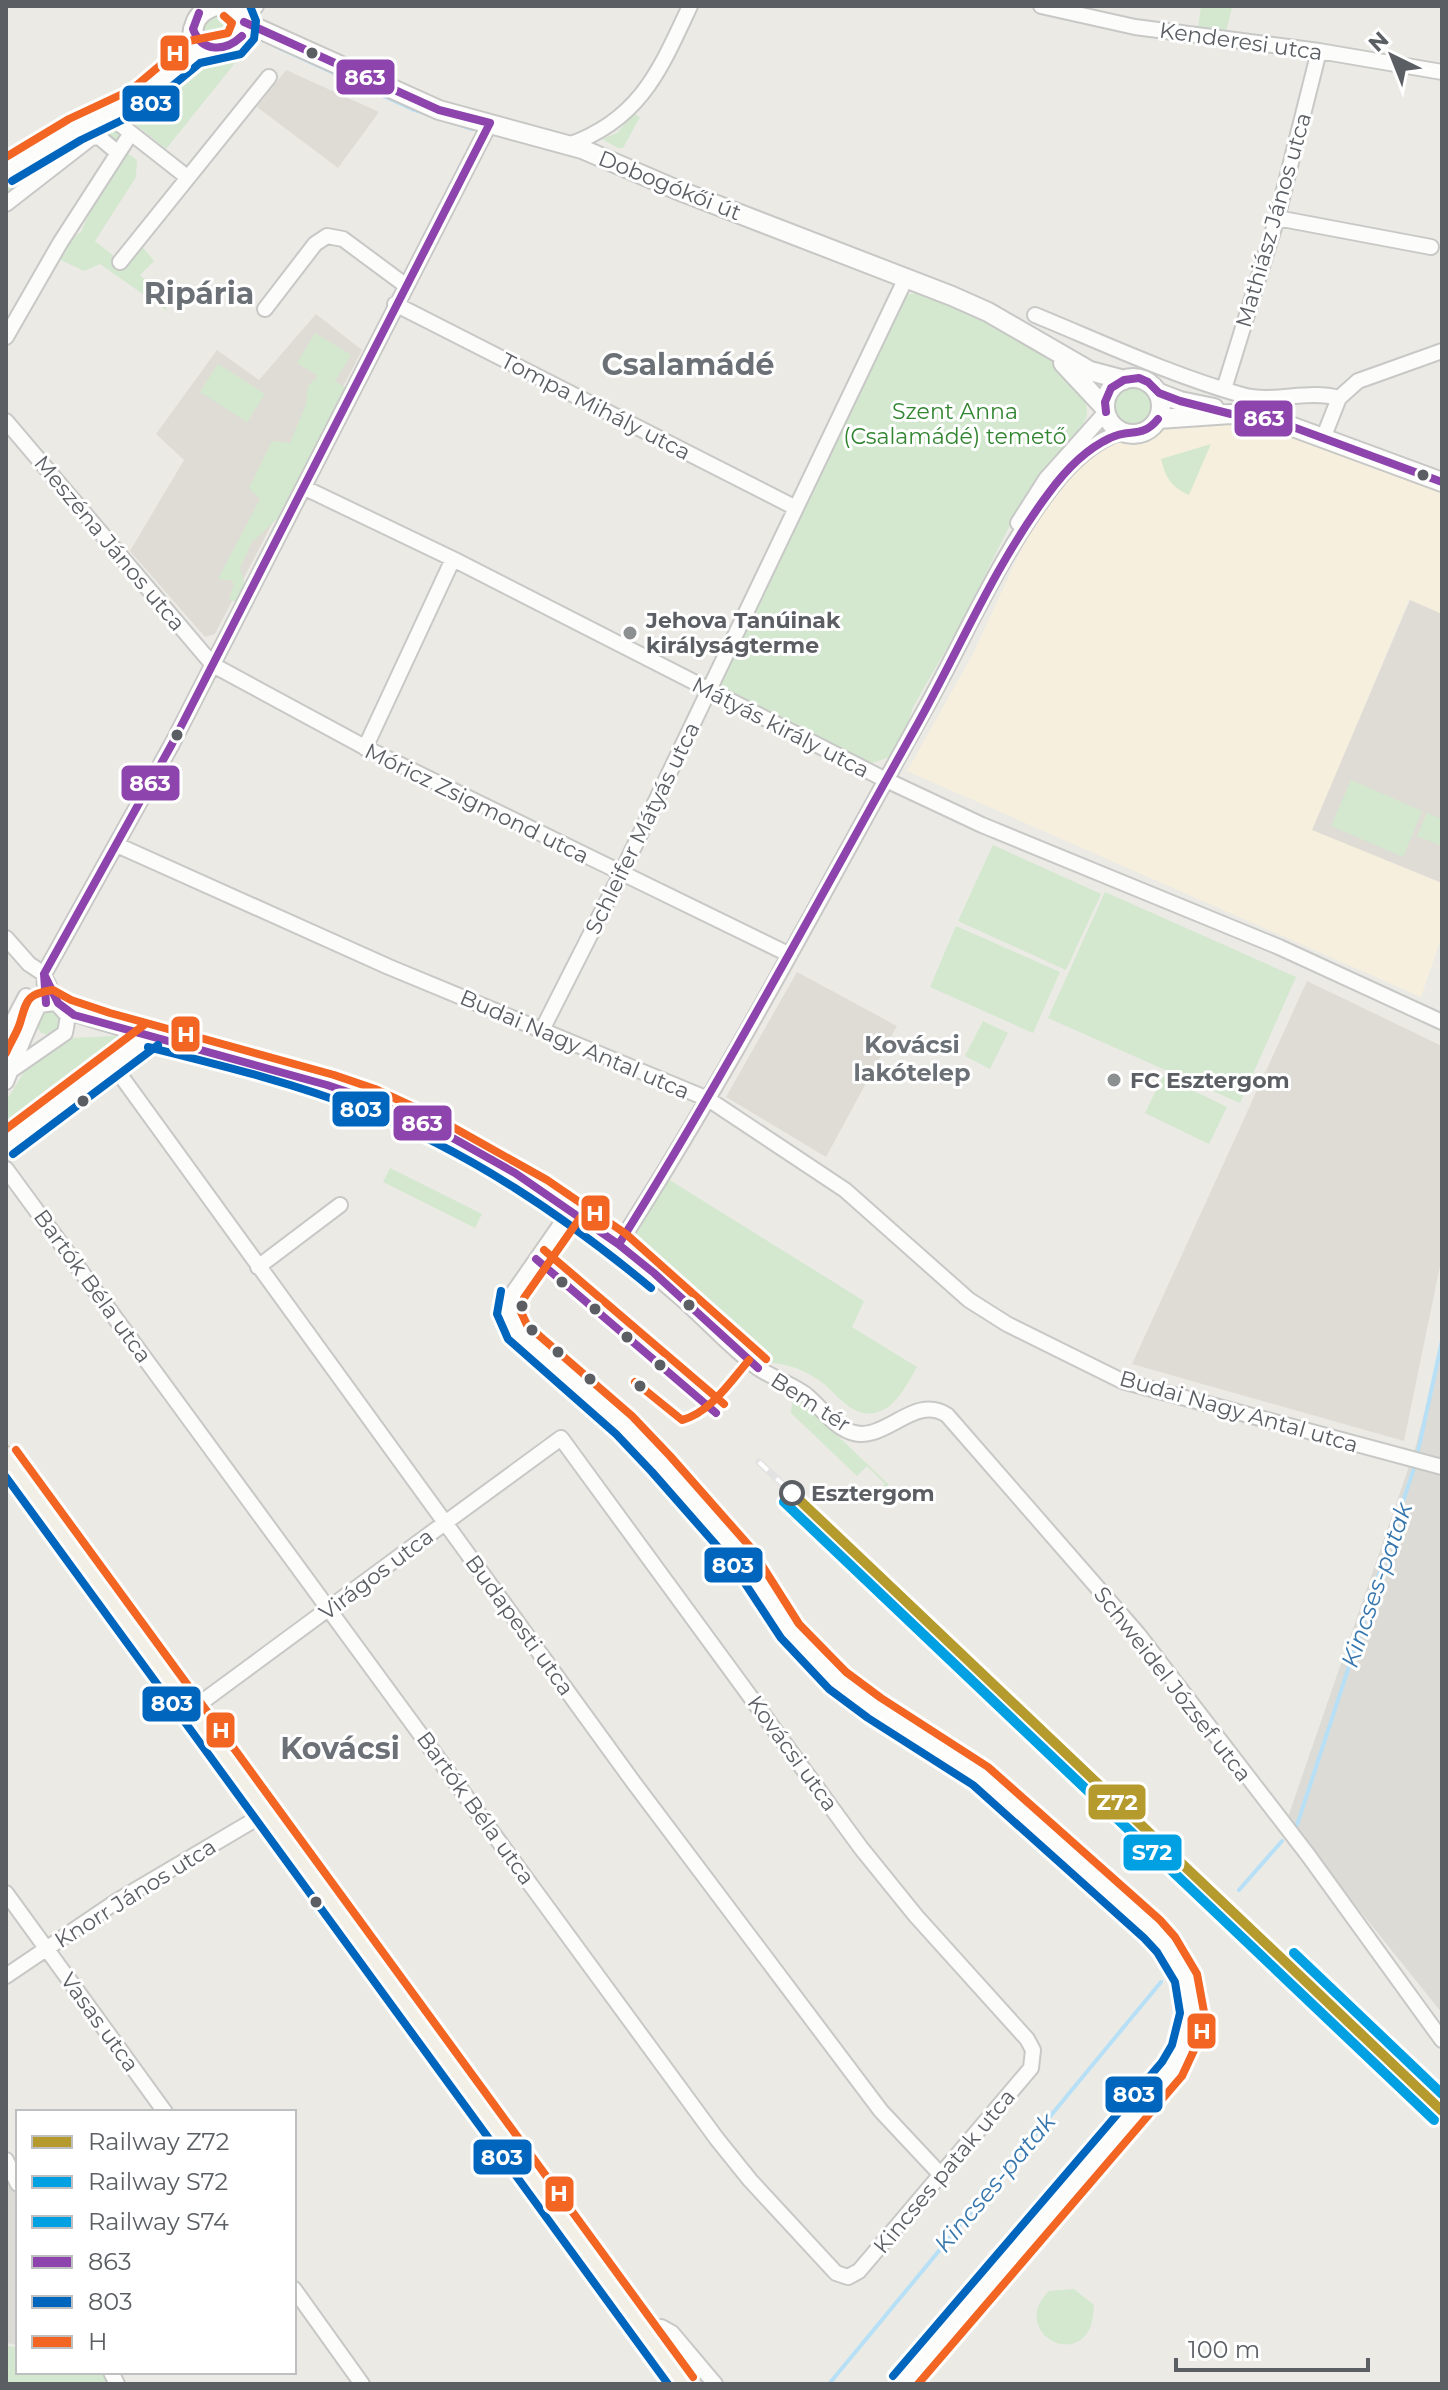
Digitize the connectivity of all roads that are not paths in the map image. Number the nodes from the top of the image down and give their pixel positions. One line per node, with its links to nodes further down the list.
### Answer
1 (690, 6): 13 (street)
2 (1041, 6): 6 (street, Kenderesi utca)
3 (201, 14): 5 (main road); 7 (main road)
4 (244, 15): 5 (main road); 11 (main road, Dobogókői út)
5 (207, 49): 7 (main road)
6 (1319, 51): 8 (street, Kenderesi utca); 18 (street, Mathiász János utca)
7 (179, 65): 10 (main road)
8 (1442, 72)
9 (269, 77): 16 (street)
10 (108, 115): 12 (street); 15 (main road)
11 (490, 123): 13 (main road, Dobogókői út); 22 (street)
12 (131, 133): 14 (street); 16 (street)
13 (568, 145): 21 (main road, Dobogókői út)
14 (118, 153): 17 (street); 26 (street)
15 (6, 171)
16 (187, 177): 20 (street)
17 (6, 204)
18 (1277, 218): 19 (street); 30 (street, Mathiász János utca)
19 (1431, 247)
20 (120, 262)
21 (906, 278): 27 (main road, Dobogókői út); 41 (street, Schleifer Mátyás utca)
22 (405, 285): 23 (street); 24 (street)
23 (395, 304): 40 (street); 41 (street, Tompa Mihály utca)
24 (265, 309)
25 (1035, 315): 30 (street)
26 (6, 337)
27 (1047, 347): 29 (main road, Dobogókői út); 33 (main road, Dobogókői út)
28 (1442, 351): 32 (street)
29 (1124, 380): 31 (main road); 33 (main road)
30 (1224, 389): 32 (street)
31 (1159, 393): 34 (main road); 35 (main road)
32 (1339, 398): 38 (street)
33 (1106, 410): 37 (main road); 42 (street)
34 (1231, 414): 35 (main road); 38 (main road)
35 (1158, 419): 37 (main road)
36 (6, 421): 44 (street, Meszéna János utca)
37 (1123, 432): 42 (street)
38 (1324, 436): 39 (main road)
39 (1442, 482)
40 (305, 488): 43 (street, Mátyás király utca); 44 (street)
41 (796, 508): 45 (street, Schleifer Mátyás utca)
42 (1007, 553): 47 (street)
43 (453, 559): 45 (street, Mátyás király utca); 46 (street)
44 (213, 665): 46 (street, Móricz Zsigmond utca); 48 (street)
45 (708, 690): 47 (street, Mátyás király utca); 49 (street, Schleifer Mátyás utca)
46 (365, 748): 49 (street, Móricz Zsigmond utca)
47 (885, 779): 51 (street); 55 (street, Mátyás király utca)
48 (117, 845): 52 (street); 59 (street, Budai Nagy Antal utca)
49 (621, 874): 51 (street, Móricz Zsigmond utca); 59 (street, Schleifer Mátyás utca)
50 (6, 938): 52 (street)
51 (788, 954): 65 (street)
52 (44, 974): 54 (street)
53 (26, 996): 60 (street)
54 (56, 1006): 56 (street); 57 (street); 58 (street)
55 (1442, 1022)
56 (32, 1025): 62 (street); 64 (street)
57 (107, 1025): 58 (street); 61 (street, Bem tér)
58 (68, 1028): 62 (street)
59 (542, 1030): 65 (street, Budai Nagy Antal utca)
60 (6, 1034)
61 (151, 1035): 63 (street); 69 (street, Bem tér)
62 (55, 1039): 64 (street)
63 (113, 1065): 66 (street); 71 (street, Budapesti utca)
64 (9, 1073)
65 (708, 1099): 70 (street); 75 (street, Budai Nagy Antal utca)
66 (6, 1144)
67 (6, 1169): 77 (street, Bartók Béla utca)
68 (340, 1205): 71 (street)
69 (570, 1211): 70 (street, Bem tér); 95 (street)
70 (619, 1244): 72 (street, Bem tér)
71 (258, 1267): 76 (street, Budapesti utca)
72 (860, 1433): 83 (street, Schweidel József utca)
73 (561, 1438): 76 (street, Virágos utca); 84 (street, Kovácsi utca)
74 (6, 1457): 78 (main road)
75 (1436, 1466)
76 (445, 1522): 77 (street, Virágos utca); 87 (street, Budapesti utca)
77 (330, 1608): 78 (street, Virágos utca); 89 (street, Bartók Béla utca)
78 (191, 1710): 79 (main road)
79 (266, 1813): 81 (street, Knorr János utca); 91 (main road)
80 (6, 1893): 81 (street, Vasas utca)
81 (46, 1948): 82 (street, Knorr János utca); 85 (street, Vasas utca)
82 (6, 1976)
83 (1442, 2040)
84 (1033, 2059): 87 (street, Kincses patak utca)
85 (164, 2110)
86 (6, 2160): 88 (street)
87 (941, 2175): 89 (street, Kincses patak utca)
88 (16, 2180)
89 (848, 2277)
90 (296, 2292): 92 (street)
91 (645, 2333): 93 (main road); 94 (street)
92 (362, 2384)
93 (683, 2384)
94 (715, 2384)
95 (902, 2384)

